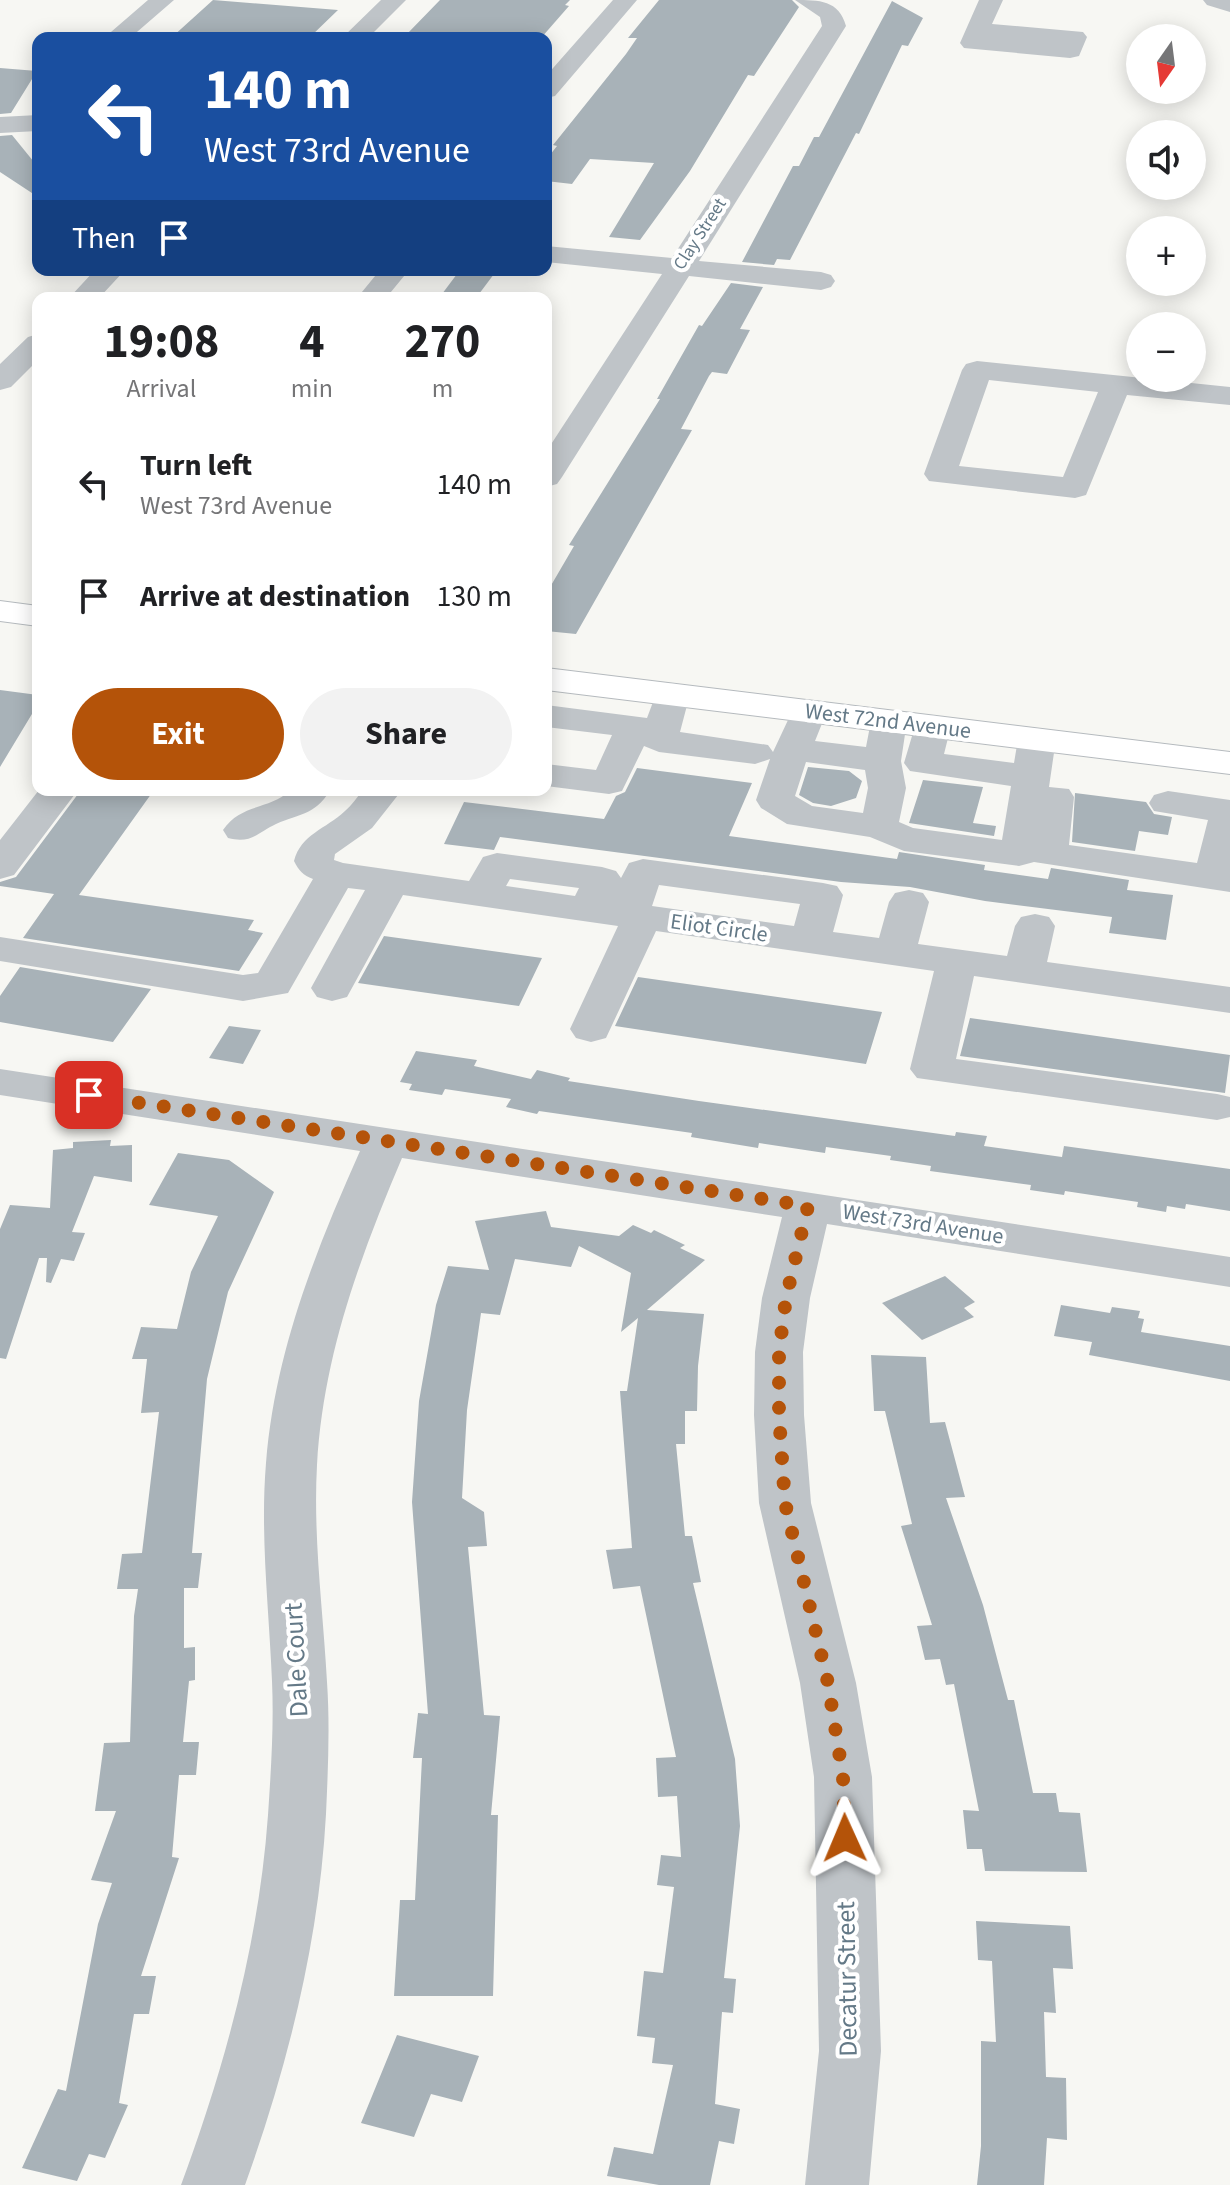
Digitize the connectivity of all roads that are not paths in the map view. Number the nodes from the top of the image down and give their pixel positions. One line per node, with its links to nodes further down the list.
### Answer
1 (162, 0): 9 (street)
2 (394, 0): 10 (street)
3 (625, 0): 11 (street)
4 (807, 0): 15 (street, Clay Street)
5 (991, 0): 8 (street)
6 (1215, 0): 7 (street)
7 (1230, 5)
8 (978, 30)
9 (123, 32)
10 (360, 32)
11 (552, 84)
12 (32, 123): 13 (street)
13 (0, 125)
14 (552, 255): 15 (street)
15 (678, 267): 18 (street); 25 (street, Clay Street)
16 (105, 276): 19 (street)
17 (390, 276): 20 (street)
18 (821, 281)
19 (89, 292)
20 (376, 292)
21 (32, 349): 22 (street)
22 (0, 381)
23 (1116, 384): 23 (street); 24 (street)
24 (1230, 396)
25 (552, 467)
26 (0, 611): 27 (main road)
27 (32, 615)
28 (552, 680): 29 (main road, West 72nd Avenue)
29 (672, 694): 30 (main road, West 72nd Avenue); 36 (street)
30 (809, 711): 32 (main road, West 72nd Avenue); 35 (street)
31 (552, 717): 39 (street)
32 (889, 721): 33 (main road, West 72nd Avenue); 37 (street)
33 (933, 726): 34 (main road, West 72nd Avenue); 40 (street)
34 (1049, 740): 38 (main road, West 72nd Avenue); 40 (street); 49 (street)
35 (794, 749): 37 (street); 45 (street)
36 (755, 753)
37 (882, 761): 45 (street)
38 (1230, 763)
39 (552, 776)
40 (1031, 777): 45 (street)
41 (54, 796): 47 (street)
42 (306, 796): 46 (street)
43 (379, 796): 48 (street)
44 (1168, 803): 49 (street)
45 (879, 827)
46 (242, 830)
47 (0, 867)
48 (336, 874): 50 (street, Eliot Circle); 54 (street)
49 (1222, 879)
50 (390, 882): 52 (street, Eliot Circle); 58 (street)
51 (909, 902): 55 (street)
52 (620, 914): 55 (street, Eliot Circle); 60 (street)
53 (1035, 926): 57 (street)
54 (0, 949)
55 (895, 953): 56 (street, Eliot Circle)
56 (957, 961): 57 (street, Eliot Circle); 62 (street)
57 (1024, 971): 59 (street, Eliot Circle)
58 (332, 988)
59 (1230, 1000)
60 (591, 1029)
61 (0, 1082): 63 (street, West 73rd Avenue)
62 (1217, 1107)
63 (387, 1141): 64 (street, West 73rd Avenue); 66 (street, Dale Court)
64 (808, 1206): 65 (street, West 73rd Avenue); 67 (street, Decatur Street)
65 (1230, 1272)
66 (213, 2185)
67 (837, 2185)

